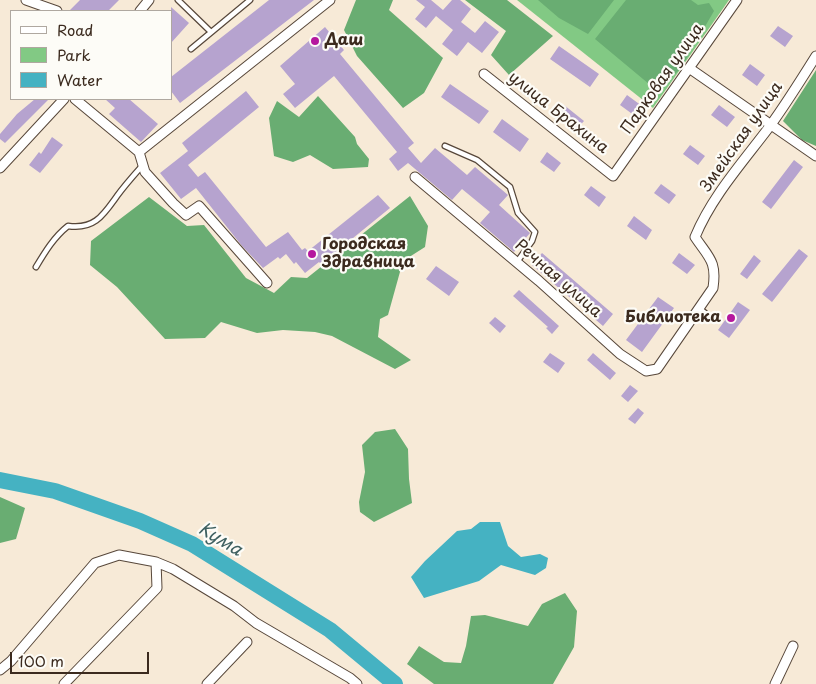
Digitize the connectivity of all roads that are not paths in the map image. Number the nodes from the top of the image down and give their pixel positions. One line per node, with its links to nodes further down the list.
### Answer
1 (26, 0): 7 (street)
2 (149, 0): 8 (street)
3 (178, 0): 9 (lane)
4 (250, 0): 9 (lane)
5 (330, 0): 18 (street)
6 (737, 0): 12 (street, Парковая улица)
7 (54, 10)
8 (141, 10)
9 (211, 32): 10 (lane)
10 (191, 49)
11 (816, 56): 16 (street, Змейская улица)
12 (689, 68): 16 (street); 22 (street, Парковая улица)
13 (484, 74): 22 (street, улица Брахина)
14 (63, 100): 21 (street)
15 (76, 100): 18 (street)
16 (771, 124): 19 (street); 24 (street, Змейская улица)
17 (445, 146): 25 (lane)
18 (139, 152): 20 (street)
19 (816, 156)
20 (143, 165): 26 (lane); 27 (street)
21 (0, 168)
22 (613, 176)
23 (415, 177): 25 (street, Речная улица)
24 (695, 237): 28 (street, Речная улица)
25 (517, 262): 28 (street, Речная улица)
26 (36, 267)
27 (267, 283)
28 (700, 309): 29 (lane)
29 (713, 319)
30 (156, 562): 33 (street); 34 (street); 36 (street)
31 (247, 642): 35 (street)
32 (793, 646): 37 (street)
33 (0, 670)
34 (64, 684)
35 (207, 684)
36 (357, 684)
37 (775, 684)

